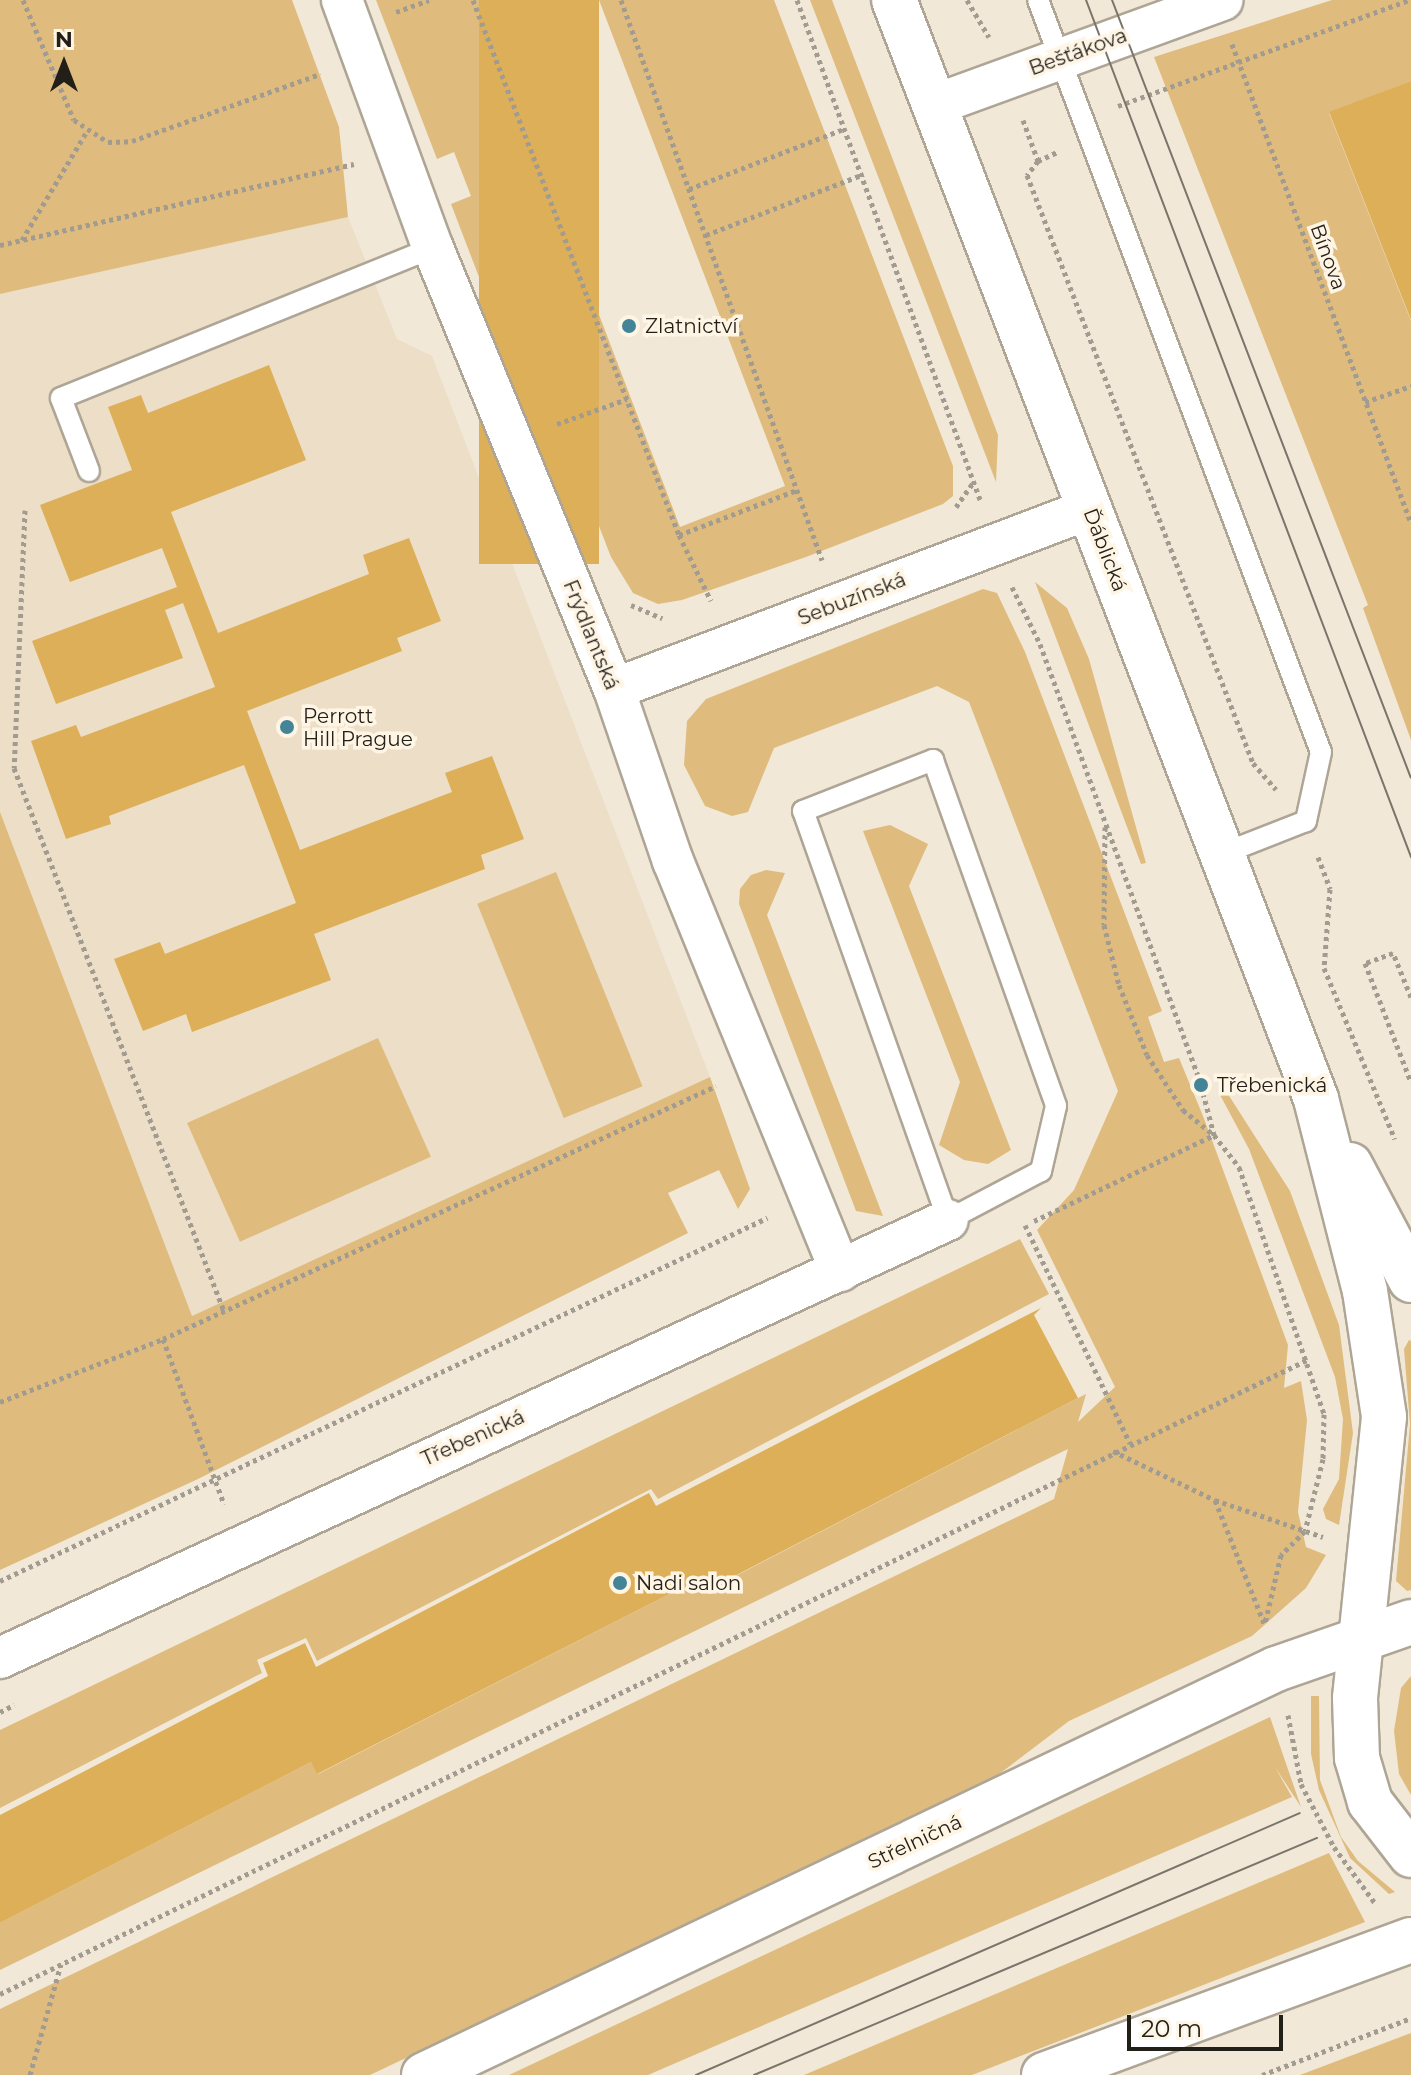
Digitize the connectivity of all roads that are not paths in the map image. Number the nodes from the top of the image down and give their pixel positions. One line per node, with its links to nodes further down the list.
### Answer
1 (342, 0): 7 (street, Frýdlantská)
2 (894, 0): 6 (main road, Ďáblická)
3 (1038, 0): 5 (lane)
4 (1219, 1): 5 (street, Bešťákova)
5 (1060, 59): 6 (street, Bešťákova); 11 (lane)
6 (934, 105): 9 (main road, Ďáblická)
7 (433, 248): 8 (lane); 10 (street, Frýdlantská)
8 (89, 471)
9 (1089, 509): 10 (street, Sebuzínská); 11 (main road, Ďáblická)
10 (614, 689): 14 (street, Frýdlantská)
11 (1222, 854): 12 (main road, Ďáblická)
12 (1316, 1099): 15 (main road); 17 (main road)
13 (948, 1220): 13 (lane); 14 (street, Třebenická)
14 (840, 1271): 18 (street, Třebenická)
15 (1411, 1280)
16 (1411, 1622): 17 (main road, Střelničná)
17 (1361, 1639): 19 (main road); 21 (main road, Střelničná)
18 (0, 1658)
19 (1411, 1855)
20 (1411, 1940): 22 (main road)
21 (424, 2075)
22 (1044, 2075)

